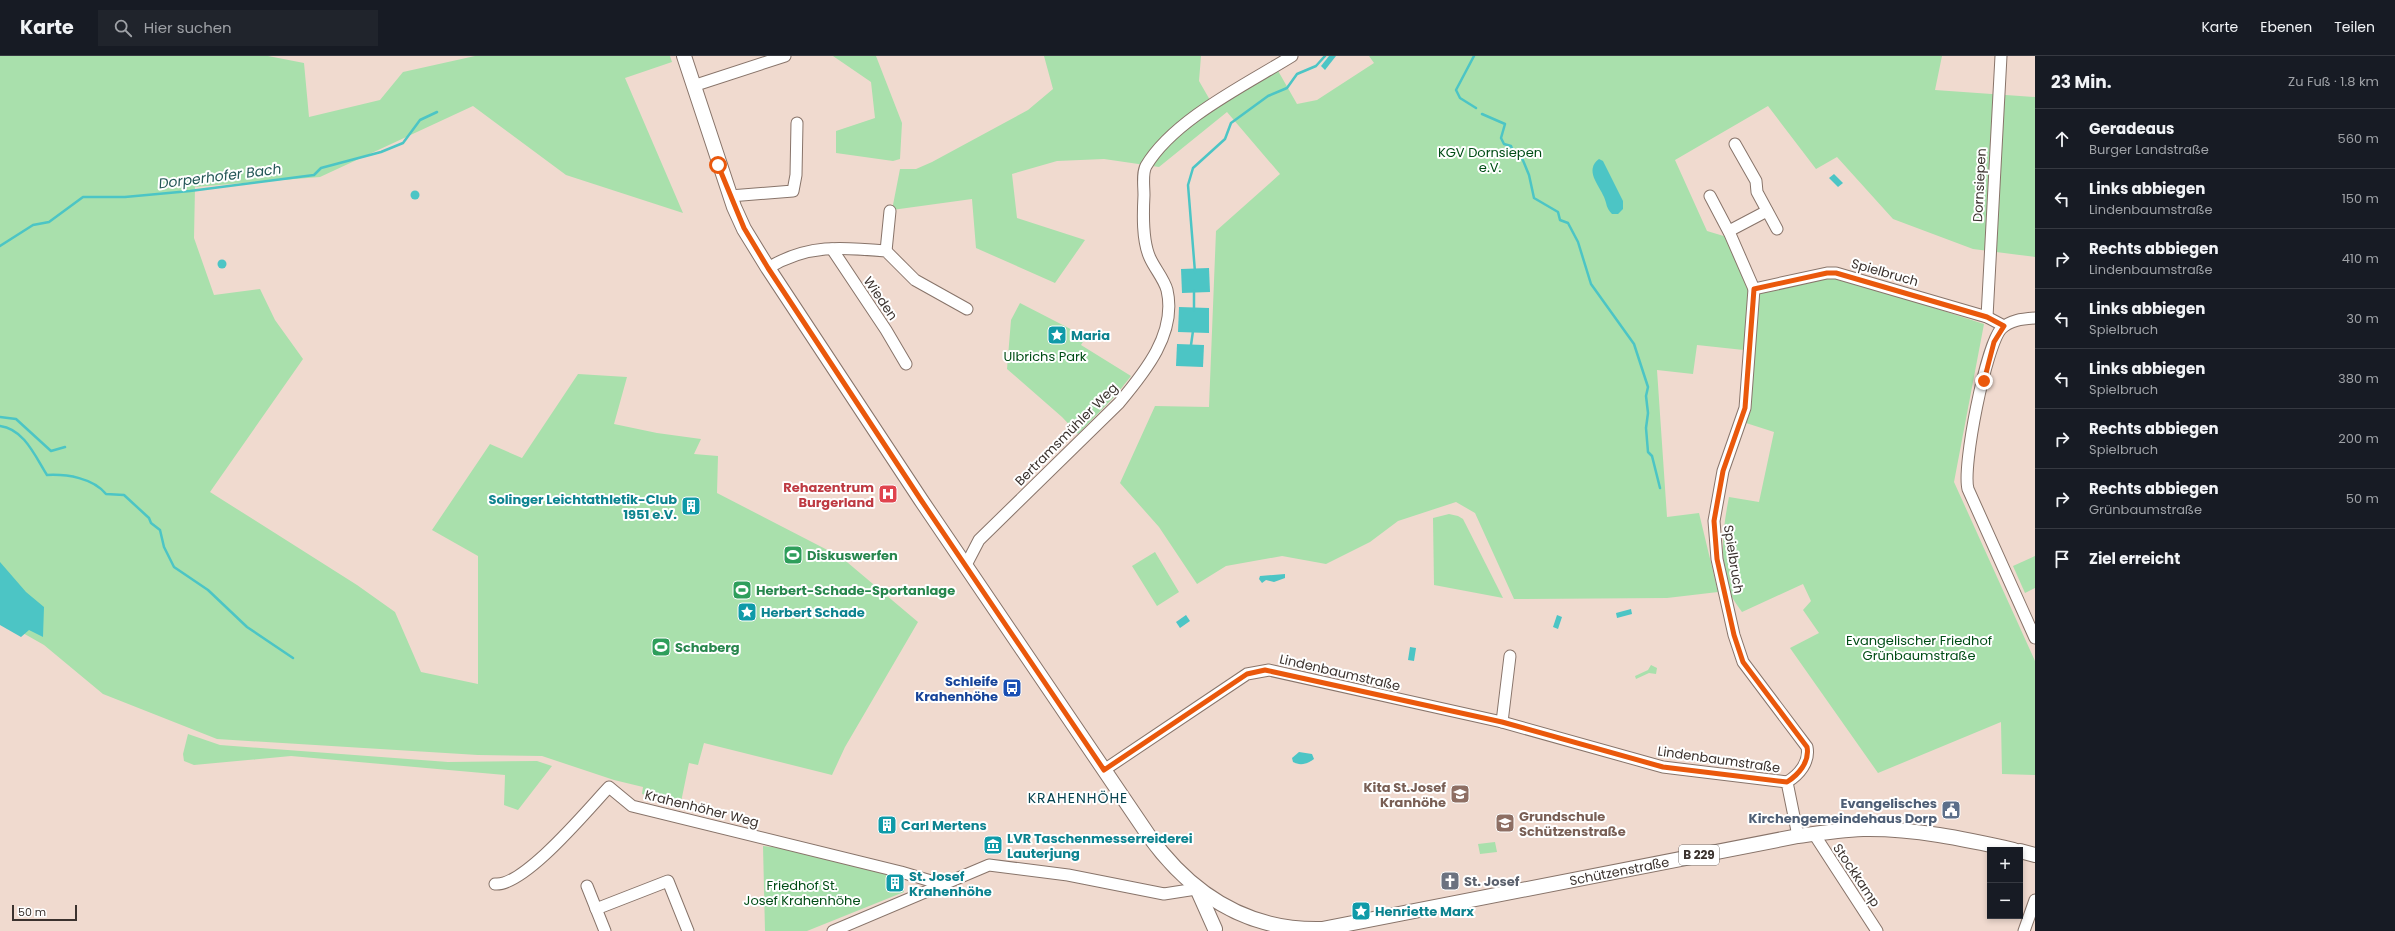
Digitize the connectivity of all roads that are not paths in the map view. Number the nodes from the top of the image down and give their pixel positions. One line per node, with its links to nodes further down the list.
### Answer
1 (684, 56): 5 (main road)
2 (784, 56): 5 (street)
3 (1292, 56): 23 (street, Bertramsmühler Weg)
4 (2001, 56): 19 (street, Dornsiepen)
5 (693, 86): 8 (main road)
6 (797, 123): 8 (street)
7 (1735, 144): 11 (street)
8 (730, 196): 16 (main road)
9 (1710, 196): 13 (street, Spielbruch)
10 (890, 211): 15 (street)
11 (1767, 211): 12 (street); 13 (street)
12 (1777, 229)
13 (1728, 231): 17 (street, Spielbruch)
14 (832, 249): 15 (street); 16 (street); 22 (street, Wieden)
15 (886, 251): 18 (street)
16 (768, 268): 23 (main road)
17 (1754, 289): 19 (street, Spielbruch); 28 (street, Spielbruch)
18 (967, 309)
19 (1987, 317): 21 (street, Spielbruch)
20 (2035, 318): 21 (street)
21 (2004, 326): 24 (street)
22 (906, 364)
23 (966, 565): 27 (main road)
24 (2035, 638)
25 (1510, 656): 26 (street)
26 (1502, 722): 27 (street, Lindenbaumstraße); 28 (street, Lindenbaumstraße)
27 (1104, 770): 37 (main road)
28 (1787, 782): 30 (street, Lindenbaumstraße)
29 (1814, 834): 30 (main road, Schützenstraße / B 229); 31 (main road, Schützenstraße / B 229); 45 (street, Stockkamp)
30 (1798, 836): 40 (main road, Schützenstraße / B 229)
31 (1999, 847)
32 (2023, 852): 33 (main road)
33 (2035, 855)
34 (495, 884): 35 (street, Krahenhöher Weg)
35 (941, 884): 37 (street); 44 (street)
36 (587, 886): 39 (street)
37 (1196, 889): 40 (main road, Schützenstraße); 41 (main road)
38 (2035, 900): 46 (street)
39 (596, 909): 42 (street); 43 (street)
40 (1228, 911): 41 (main road)
41 (1215, 930)
42 (605, 931)
43 (688, 931)
44 (833, 931)
45 (1877, 931)
46 (2024, 931)

